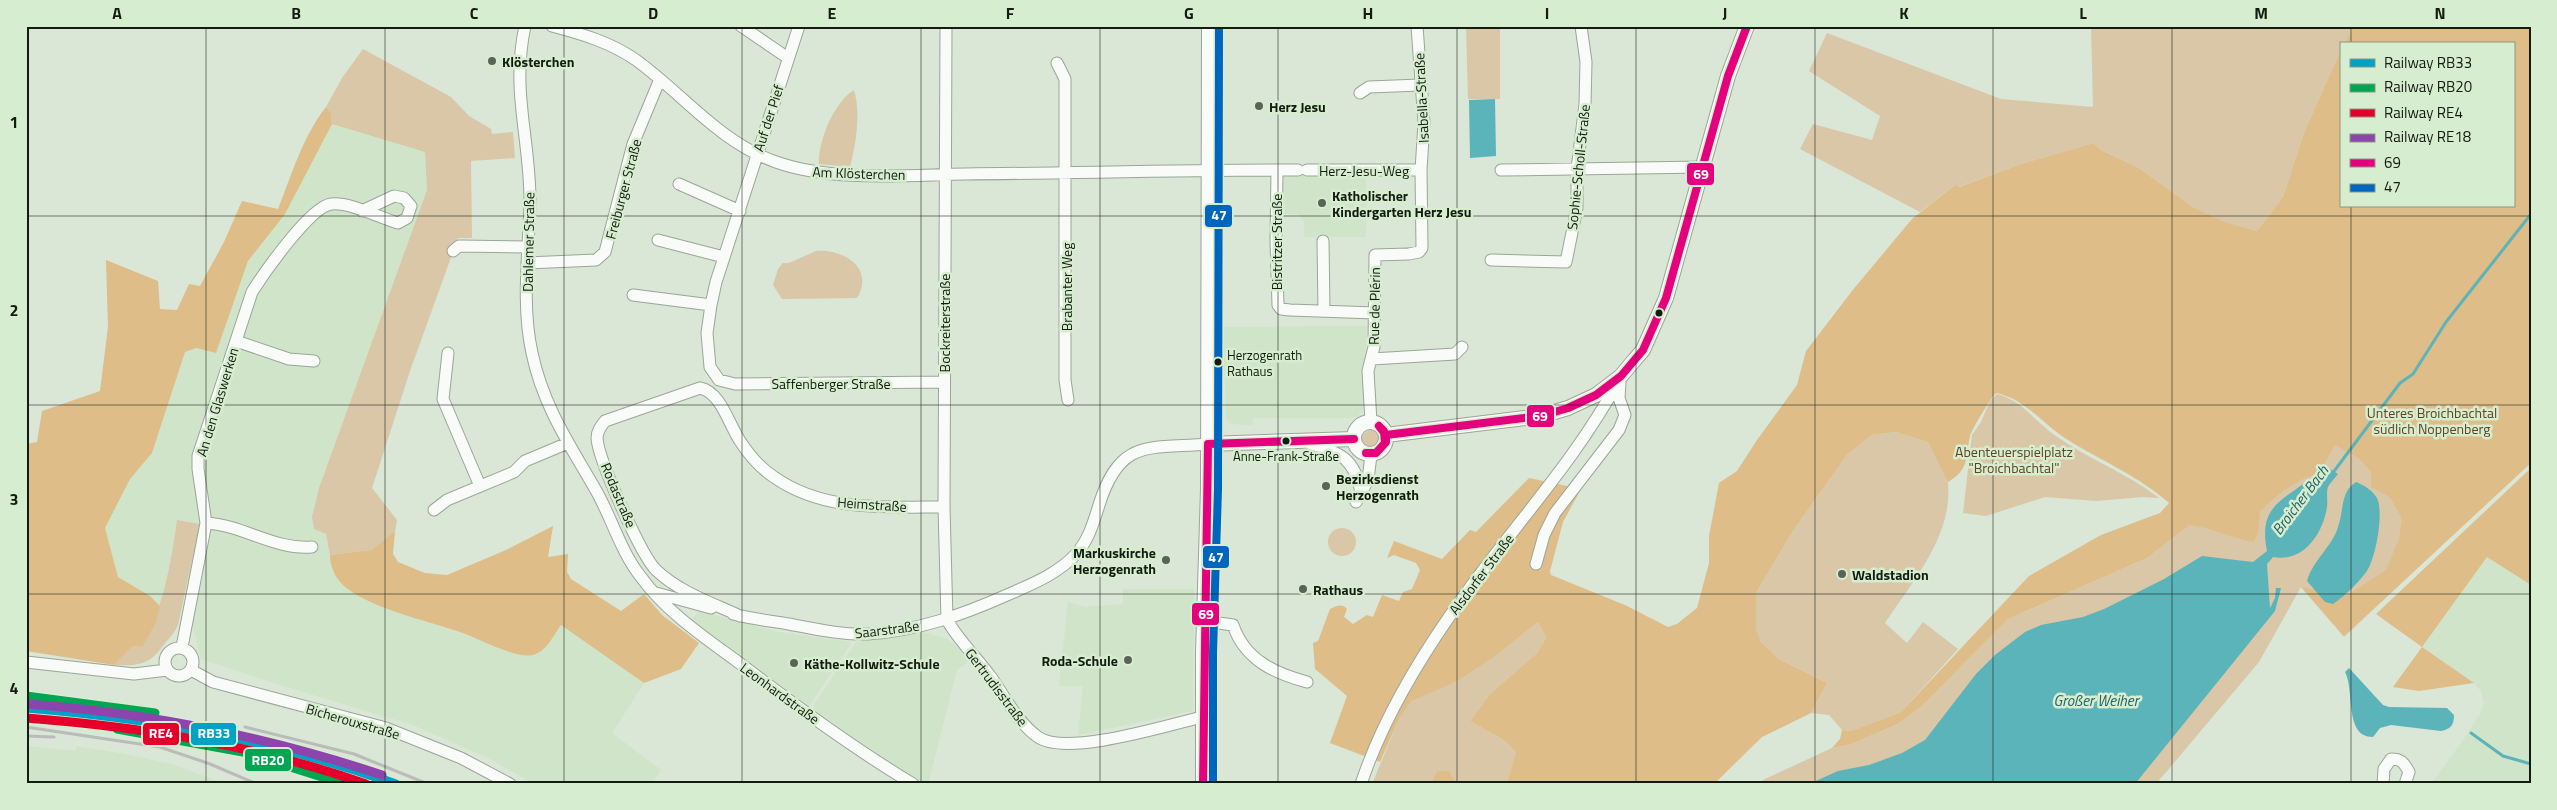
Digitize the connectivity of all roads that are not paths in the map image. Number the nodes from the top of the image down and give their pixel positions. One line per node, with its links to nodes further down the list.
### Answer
1 (526, 26): 29 (street, Dahlemer Straße)
2 (552, 26): 12 (street, Am Klösterchen)
3 (741, 26): 10 (street)
4 (799, 26): 10 (street, Auf der Pief)
5 (946, 26): 23 (street, Bockreiterstraße)
6 (1209, 26): 17 (main road)
7 (1417, 26): 13 (street, Isabella-Straße)
8 (1581, 26): 21 (street, Sophie-Scholl-Straße)
9 (1747, 26): 16 (main road)
10 (788, 58): 15 (street, Auf der Pief)
11 (1056, 63): 22 (street, Brabanter Weg)
12 (660, 79): 15 (street, Am Klösterchen); 33 (street, Freiburger Straße)
13 (1420, 85): 14 (street); 19 (street, Isabella-Straße)
14 (1360, 93)
15 (757, 154): 23 (street, Am Klösterchen); 26 (street, Auf der Pief)
16 (1703, 167): 21 (street); 43 (main road)
17 (1209, 170): 18 (street, Herz-Jesu-Weg); 22 (street, Am Klösterchen); 52 (main road)
18 (1277, 170): 19 (street, Herz-Jesu-Weg); 36 (street, Bistritzer Straße)
19 (1421, 170): 37 (street, Rue de Plérin)
20 (1501, 170): 21 (street)
21 (1577, 170): 32 (street, Sophie-Scholl-Straße)
22 (1066, 173): 23 (street, Am Klösterchen); 47 (street, Brabanter Weg)
23 (945, 175): 45 (street, Bockreiterstraße)
24 (679, 184): 26 (street)
25 (362, 211): 38 (street, An den Glaswerken)
26 (740, 211): 31 (street, Auf der Pief)
27 (658, 240): 31 (street)
28 (1323, 241): 36 (street)
29 (528, 248): 30 (street); 33 (street, Dahlemer Straße)
30 (453, 251)
31 (724, 257): 35 (street, Auf der Pief)
32 (1491, 260)
33 (527, 263): 53 (street, Dahlemer Straße)
34 (633, 295): 35 (street)
35 (711, 304): 44 (street, Auf der Pief)
36 (1324, 310): 37 (street, Bistritzer Straße)
37 (1375, 313): 41 (street, Rue de Plérin)
38 (236, 341): 42 (street, An den Glaswerken); 58 (street, An den Glaswerken)
39 (1462, 347): 41 (street)
40 (448, 352): 55 (street)
41 (1372, 359): 48 (street, Rue de Plérin)
42 (314, 361)
43 (1621, 376): 49 (main road); 60 (street); 74 (street, Alsdorfer Straße)
44 (720, 380): 45 (street, Saffenberger Straße)
45 (944, 382): 56 (street, Bockreiterstraße)
46 (700, 388): 56 (street, Heimstraße); 62 (street, Rodastraße)
47 (1068, 400)
48 (1370, 422): 49 (main road); 50 (main road)
49 (1386, 435): 54 (main road)
50 (1354, 438): 51 (main road); 54 (main road)
51 (1297, 440): 52 (main road); 54 (street)
52 (1208, 444): 63 (street, Saarstraße); 64 (main road)
53 (570, 447): 55 (street); 61 (street)
54 (1371, 455)
55 (480, 486): 57 (street)
56 (944, 507): 63 (street, Bockreiterstraße)
57 (434, 510)
58 (206, 523): 59 (street); 65 (street, An den Glaswerken)
59 (312, 547)
60 (1536, 564)
61 (654, 593): 62 (street, Saarstraße); 72 (street, Leonhardstraße)
62 (740, 616): 63 (street, Saarstraße)
63 (947, 620): 70 (street, Gertrudisstraße)
64 (1204, 621): 69 (street); 70 (main road)
65 (182, 647): 67 (street); 68 (street)
66 (26, 662): 67 (street)
67 (167, 670): 68 (street)
68 (191, 670): 71 (street, Bicherouxstraße)
69 (1307, 682)
70 (1202, 717): 73 (main road)
71 (510, 784)
72 (913, 784)
73 (1202, 784)
74 (1361, 784)
75 (2383, 784): 76 (street)
76 (2406, 784)

